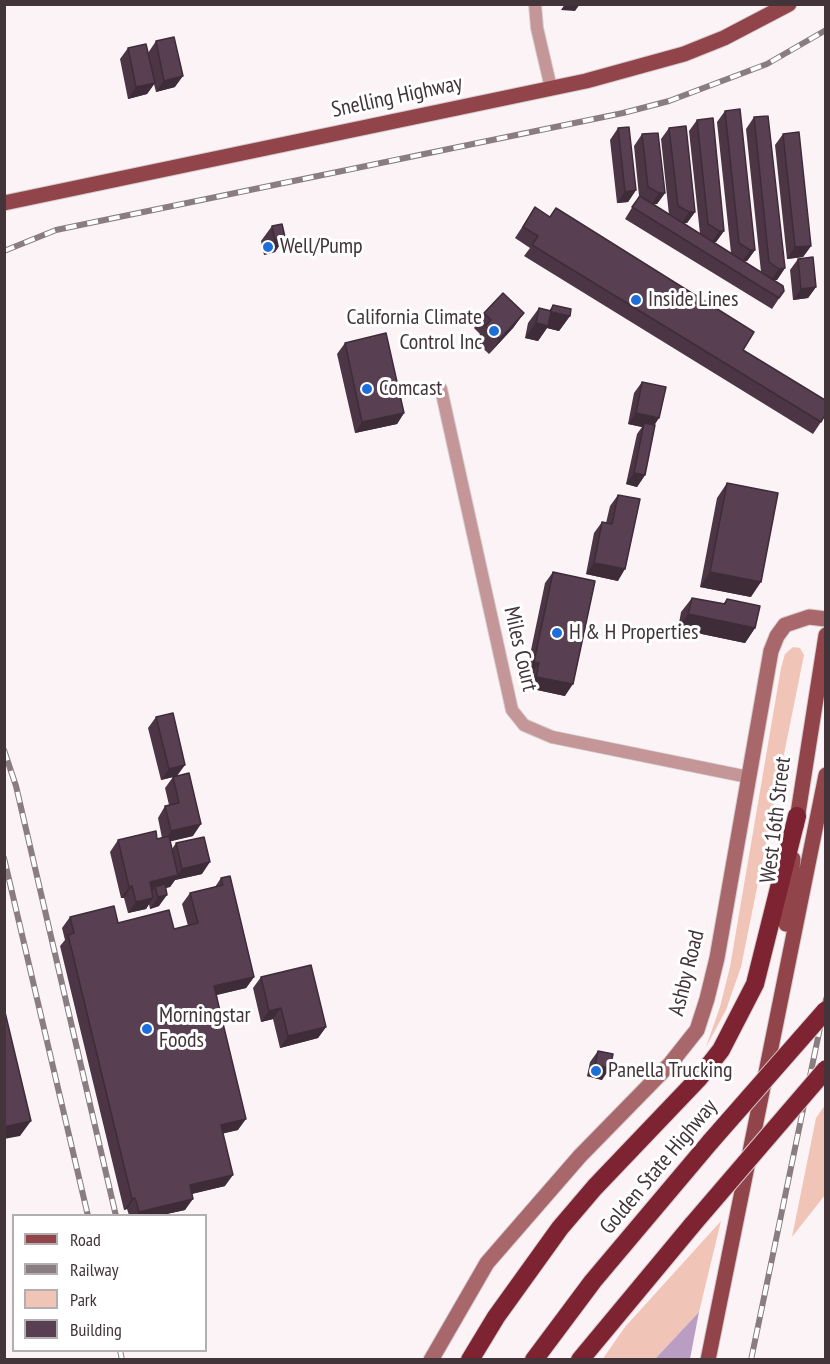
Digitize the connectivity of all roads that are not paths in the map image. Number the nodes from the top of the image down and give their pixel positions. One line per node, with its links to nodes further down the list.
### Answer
1 (535, 4): 3 (street)
2 (789, 5): 3 (main road, Snelling Highway)
3 (551, 88): 4 (main road, Snelling Highway)
4 (4, 203)
5 (441, 389): 9 (street, Miles Court)
6 (825, 619): 9 (main road, Ashby Road)
7 (825, 635): 10 (main road, West 16th Street)
8 (825, 775): 12 (main road, West 16th Street)
9 (748, 777): 14 (main road, Ashby Road)
10 (797, 816): 12 (main road, West 16th Street); 15 (highway)
11 (825, 1010): 16 (highway, Golden State Highway, bridge)
12 (777, 1011): 18 (main road, West 16th Street)
13 (825, 1069): 17 (highway, bridge)
14 (430, 1359)
15 (470, 1359)
16 (534, 1359)
17 (580, 1359)
18 (708, 1359)

